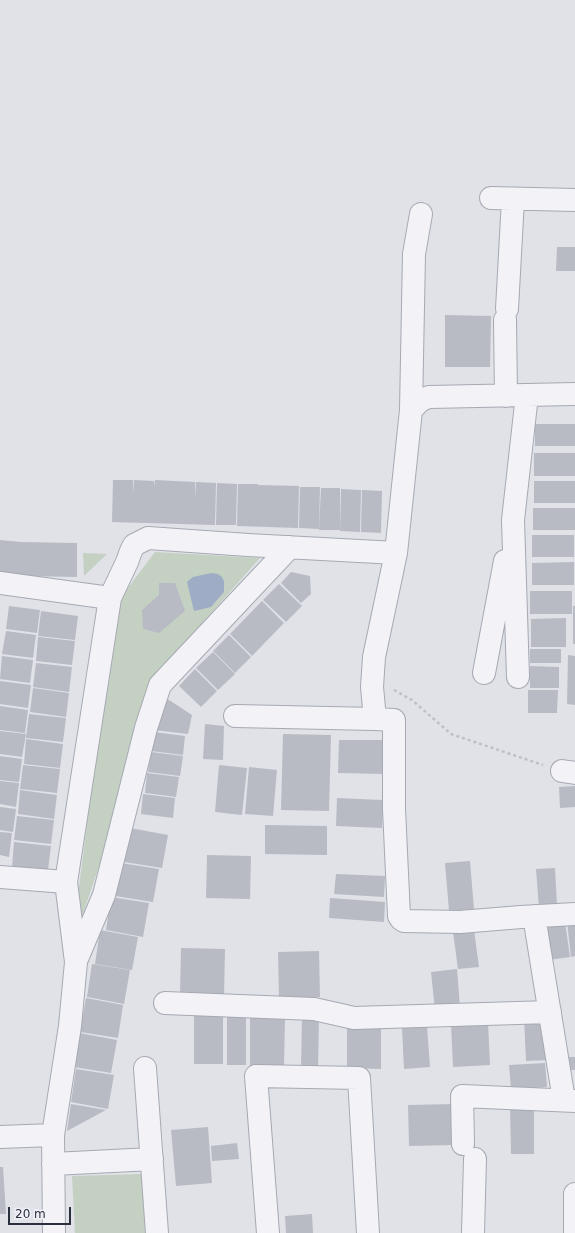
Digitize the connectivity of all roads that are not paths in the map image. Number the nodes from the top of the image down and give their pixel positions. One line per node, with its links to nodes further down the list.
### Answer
1 (491, 198): 2 (street)
2 (513, 199): 3 (street); 6 (street)
3 (575, 200)
4 (421, 214): 7 (street)
5 (575, 394): 6 (street)
6 (516, 395): 7 (street); 8 (street)
7 (411, 410): 10 (street)
8 (513, 520): 13 (street); 14 (street)
9 (290, 547): 10 (street); 12 (street); 21 (street)
10 (396, 553): 16 (street)
11 (0, 583): 12 (street)
12 (110, 598): 18 (street)
13 (484, 673)
14 (518, 677)
15 (235, 716): 16 (street)
16 (374, 719): 20 (street)
17 (0, 877): 18 (street)
18 (66, 882): 21 (street)
19 (575, 914): 20 (street)
20 (534, 916): 23 (street)
21 (76, 962): 26 (street)
22 (165, 1003): 23 (street)
23 (550, 1012): 25 (street)
24 (145, 1068): 28 (street)
25 (569, 1100): 36 (street)
26 (53, 1136): 27 (street); 29 (street)
27 (0, 1137)
28 (152, 1159): 29 (street); 33 (street)
29 (59, 1163): 31 (street); 32 (street)
30 (575, 1194): 37 (street)
31 (54, 1233)
32 (66, 1233)
33 (157, 1233)
34 (268, 1233): 35 (street)
35 (368, 1233)
36 (473, 1233)
37 (575, 1233)

